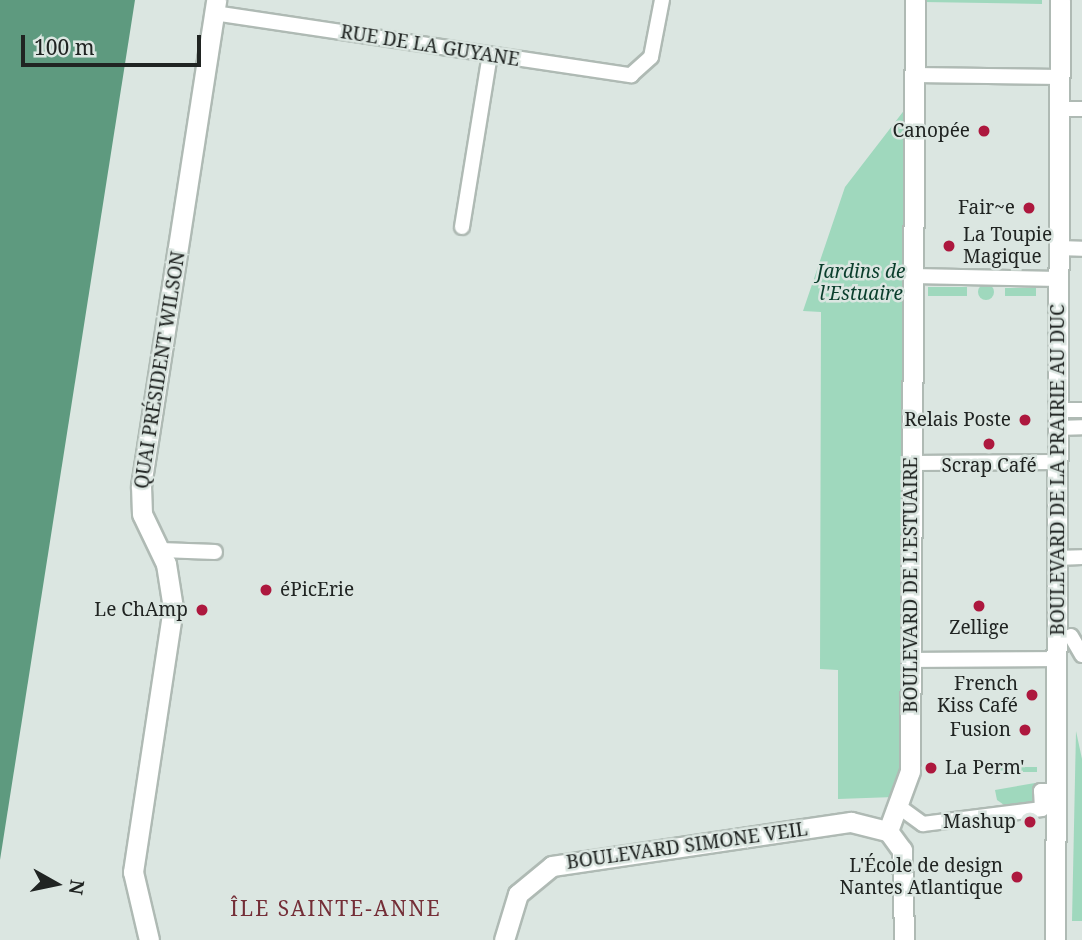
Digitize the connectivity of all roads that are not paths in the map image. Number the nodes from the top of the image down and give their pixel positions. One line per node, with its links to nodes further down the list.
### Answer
1 (662, 0): 5 (street, RUE DE LA GUYANE)
2 (915, 0): 6 (main road, BOULEVARD DE L'ESTUAIRE)
3 (1060, 0): 7 (main road, BOULEVARD DE LA PRAIRIE AU DUC)
4 (215, 6): 5 (street, RUE DE LA GUYANE); 20 (main road, QUAI PRÉSIDENT WILSON)
5 (490, 55): 10 (street)
6 (915, 75): 7 (street); 13 (main road, BOULEVARD DE L'ESTUAIRE)
7 (1060, 77): 8 (main road, BOULEVARD DE LA PRAIRIE AU DUC)
8 (1060, 109): 9 (street); 11 (main road, BOULEVARD DE LA PRAIRIE AU DUC)
9 (1082, 110)
10 (462, 227)
11 (1059, 248): 12 (street); 14 (main road, BOULEVARD DE LA PRAIRIE AU DUC)
12 (1082, 249)
13 (913, 276): 14 (street); 19 (main road, BOULEVARD DE L'ESTUAIRE)
14 (1059, 279): 16 (main road, BOULEVARD DE LA PRAIRIE AU DUC)
15 (1082, 410): 16 (street)
16 (1058, 419): 17 (street); 18 (main road, BOULEVARD DE LA PRAIRIE AU DUC)
17 (1082, 427)
18 (1058, 462): 19 (street); 23 (main road, BOULEVARD DE LA PRAIRIE AU DUC)
19 (912, 463): 27 (main road, BOULEVARD DE L'ESTUAIRE)
20 (161, 550): 21 (street); 31 (main road, QUAI PRÉSIDENT WILSON)
21 (215, 552)
22 (1082, 557): 23 (street)
23 (1057, 558): 26 (main road, BOULEVARD DE LA PRAIRIE AU DUC)
24 (1070, 636): 25 (street)
25 (1082, 655)
26 (1057, 659): 27 (street); 28 (main road, BOULEVARD DE LA PRAIRIE AU DUC)
27 (911, 660): 29 (main road, BOULEVARD DE L'ESTUAIRE)
28 (1056, 790): 29 (street); 34 (main road, BOULEVARD DE LA PRAIRIE AU DUC)
29 (898, 806): 30 (main road, BOULEVARD DE L'ESTUAIRE)
30 (888, 831): 32 (main road, BOULEVARD SIMONE VEIL); 33 (main road)
31 (149, 940)
32 (504, 940)
33 (904, 940)
34 (1055, 940)

